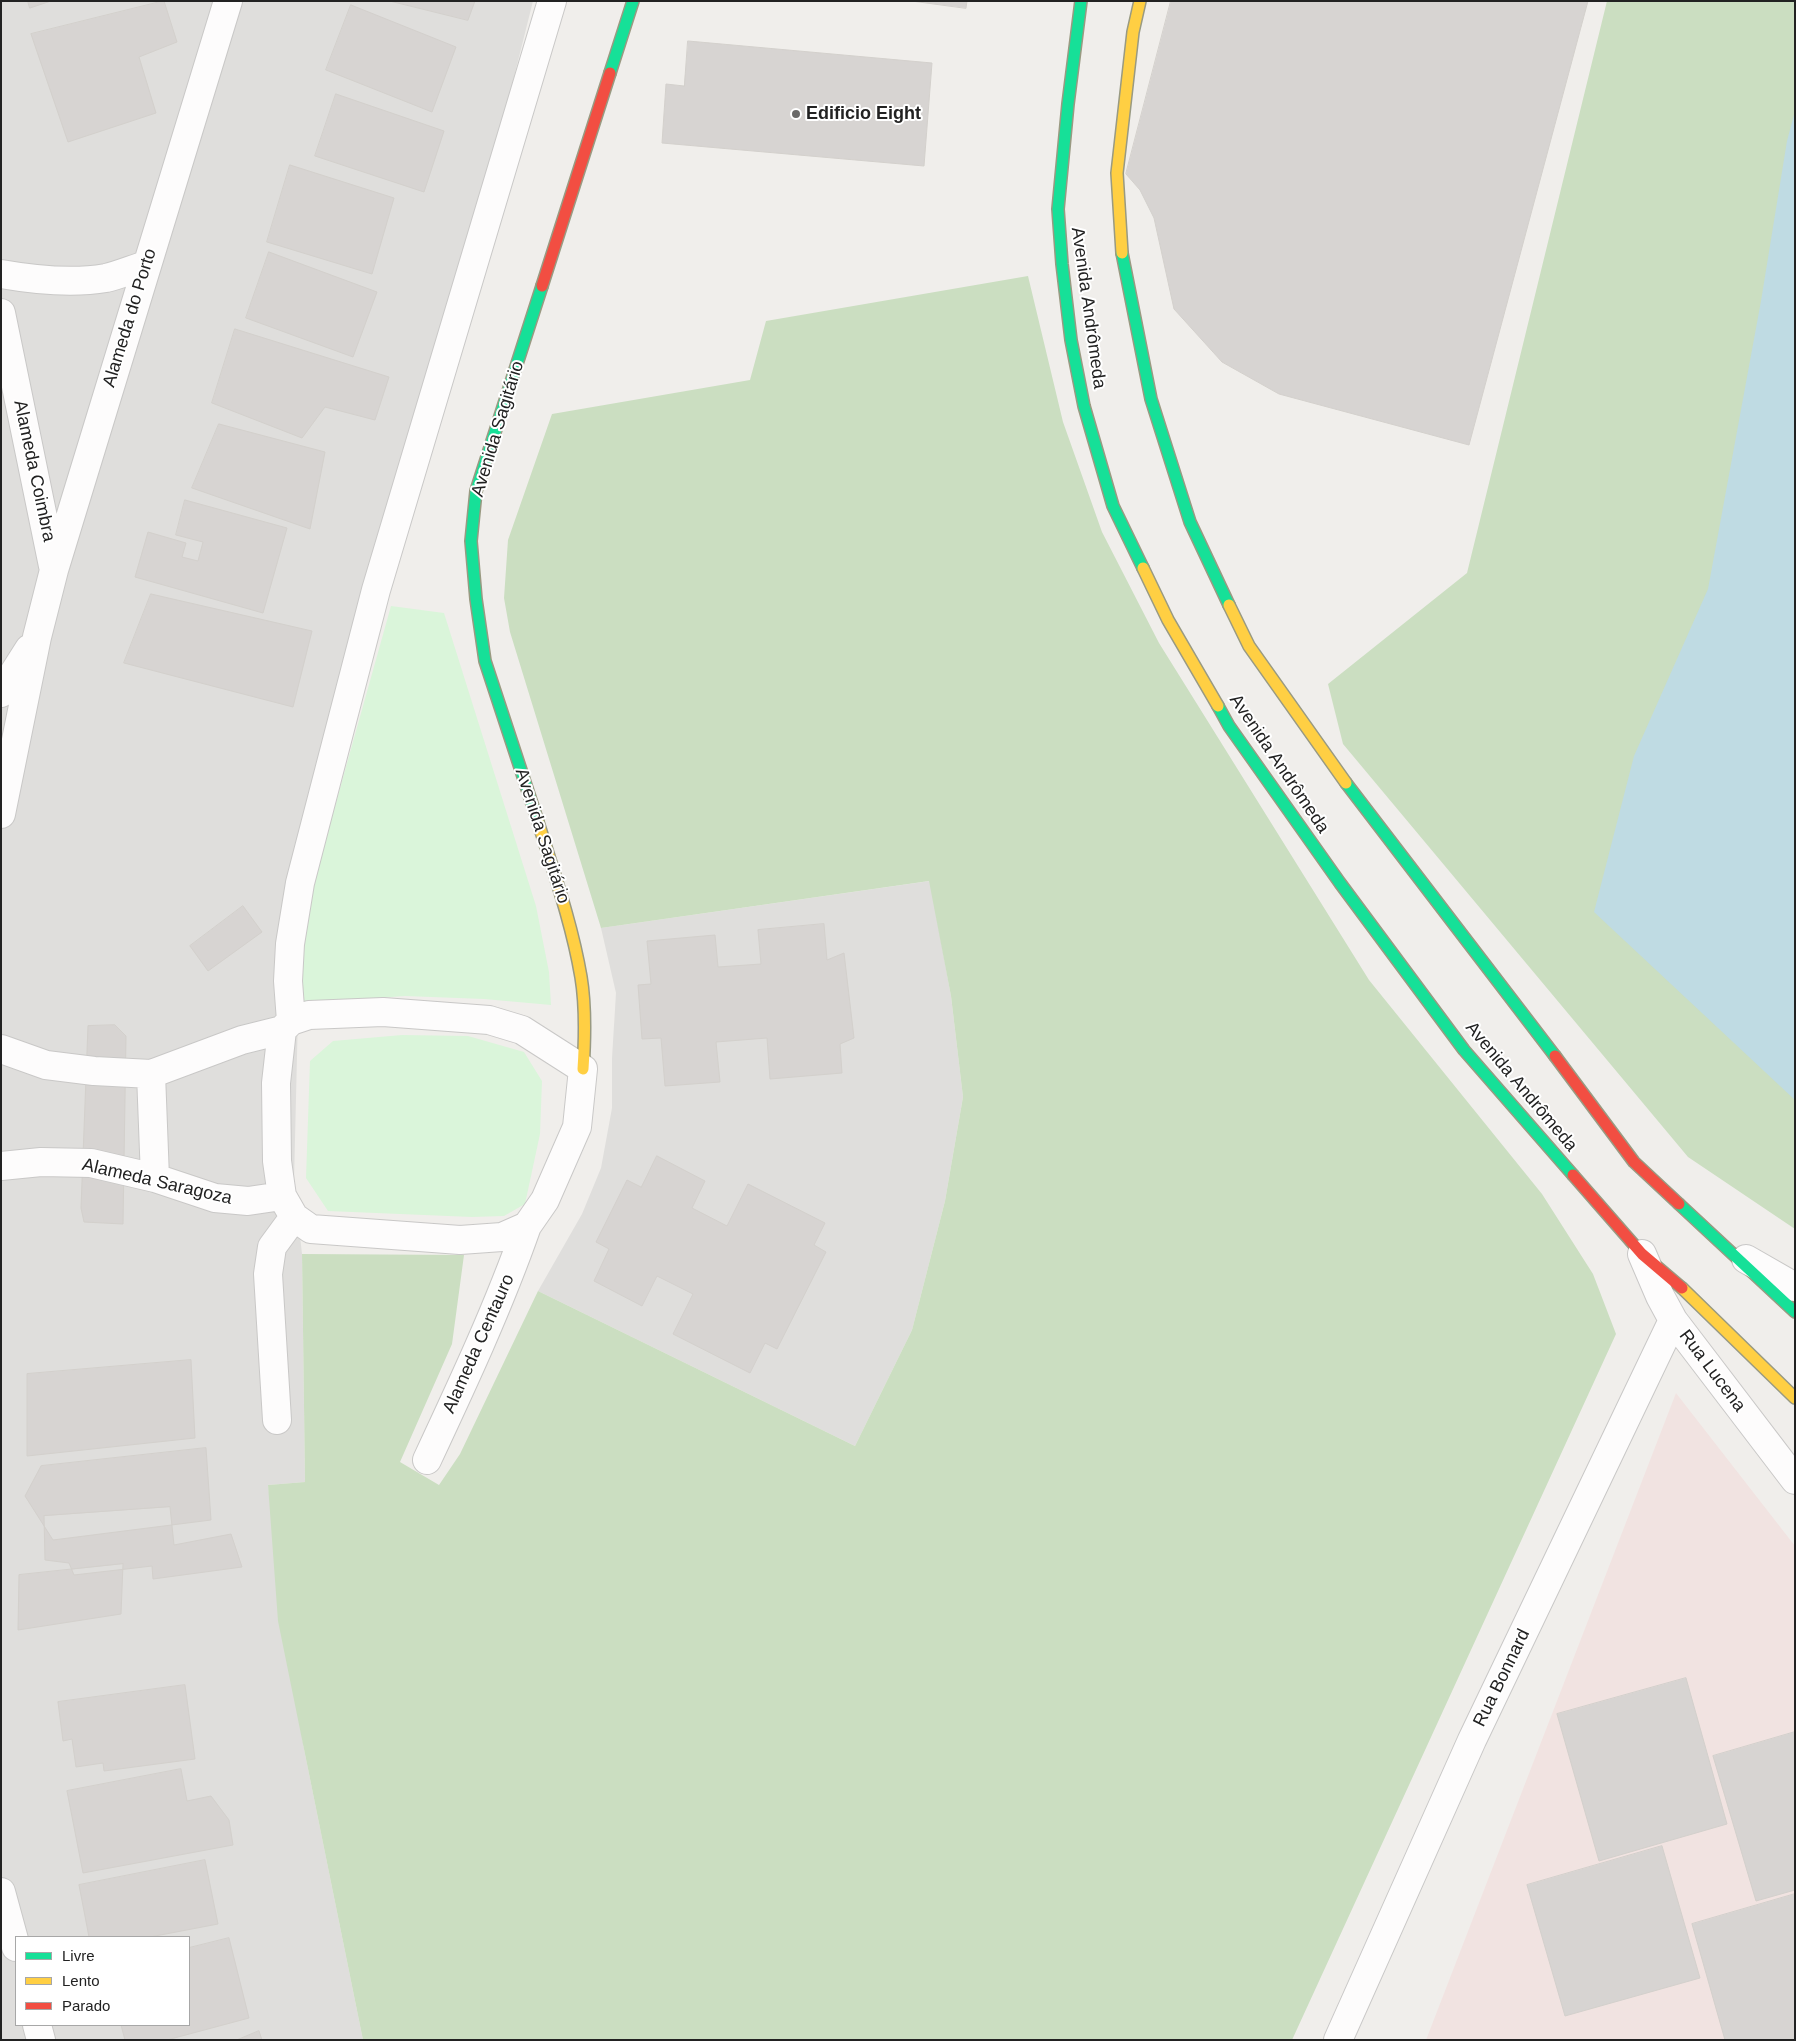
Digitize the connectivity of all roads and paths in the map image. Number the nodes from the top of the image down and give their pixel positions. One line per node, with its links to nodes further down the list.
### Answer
1 (228, 1): 6 (street, Alameda do Porto)
2 (552, 1): 13 (street)
3 (633, 1): 15 (main road, Avenida Sagitário)
4 (1081, 1): 22 (main road, Avenida Andrômeda)
5 (1140, 1): 21 (main road)
6 (146, 265): 7 (street); 9 (street, Alameda do Porto)
7 (1, 274)
8 (1, 313): 9 (street, Alameda Coimbra)
9 (54, 570): 10 (street, Alameda do Porto)
10 (37, 637): 11 (street, Alameda do Porto); 12 (street, Alameda do Porto)
11 (1, 693)
12 (1, 814)
13 (287, 1025): 15 (street); 16 (street); 19 (street)
14 (1, 1049): 16 (street)
15 (583, 1069): 20 (street, Alameda Centauro)
16 (151, 1074): 18 (street)
17 (1, 1166): 18 (street, Alameda Saragoza)
18 (155, 1178): 19 (street, Alameda Saragoza)
19 (288, 1206): 20 (street); 27 (street)
20 (527, 1226): 28 (street, Alameda Centauro)
21 (1730, 1250): 23 (street); 24 (main road)
22 (1642, 1254): 25 (street, Rua Lucena); 26 (main road, Avenida Andrômeda)
23 (1795, 1287)
24 (1795, 1312)
25 (1673, 1320): 29 (street, Rua Lucena); 34 (street, Rua Bonnard)
26 (1795, 1398)
27 (277, 1420)
28 (427, 1460)
29 (1795, 1480)
30 (1, 1892): 31 (street)
31 (15, 1944)
32 (37, 2026): 33 (street)
33 (41, 2040)
34 (1338, 2040)

